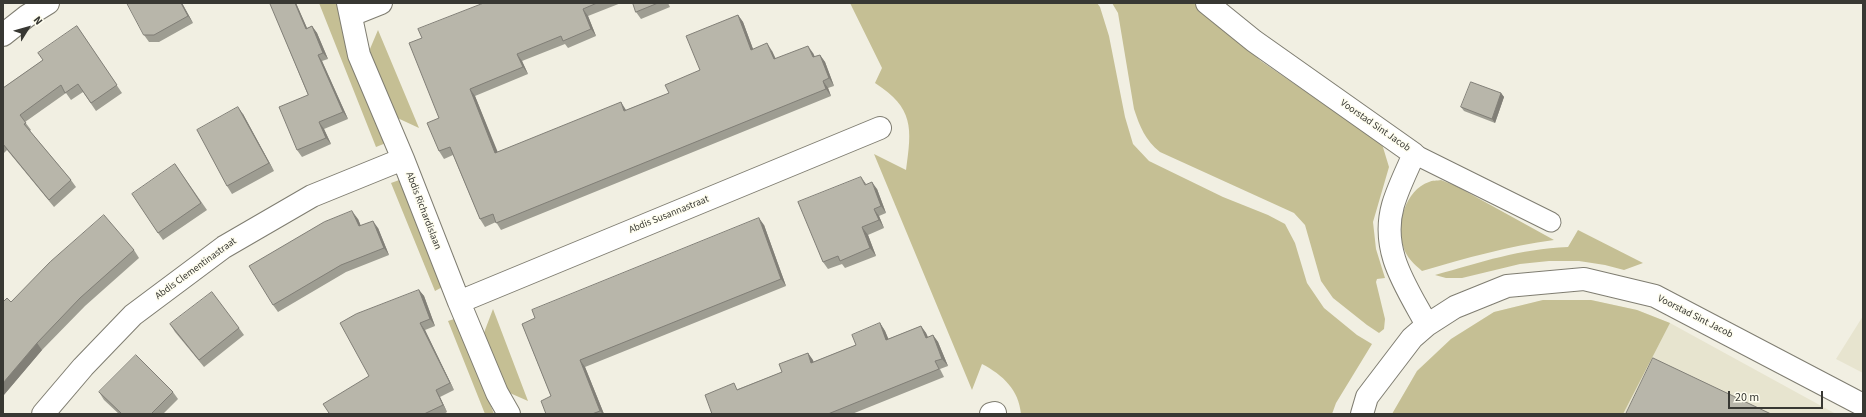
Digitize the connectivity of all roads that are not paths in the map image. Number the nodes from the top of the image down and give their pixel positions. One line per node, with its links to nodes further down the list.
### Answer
1 (48, 3): 5 (street)
2 (381, 3): 4 (street)
3 (1207, 3): 7 (street, Voorstad Sint Jacob)
4 (350, 9): 8 (street, Abdis Richardislaan)
5 (3, 35)
6 (880, 128): 10 (street, Abdis Susannastraat)
7 (1414, 154): 9 (lane); 11 (street, Voorstad Sint Jacob)
8 (403, 159): 10 (street, Abdis Richardislaan); 13 (street, Abdis Clementinastraat)
9 (1551, 222)
10 (459, 302): 14 (street, Abdis Richardislaan)
11 (1427, 325): 12 (street, Voorstad Sint Jacob); 15 (street, Voorstad Sint Jacob)
12 (1863, 405)
13 (43, 414)
14 (509, 414)
15 (1362, 414)

